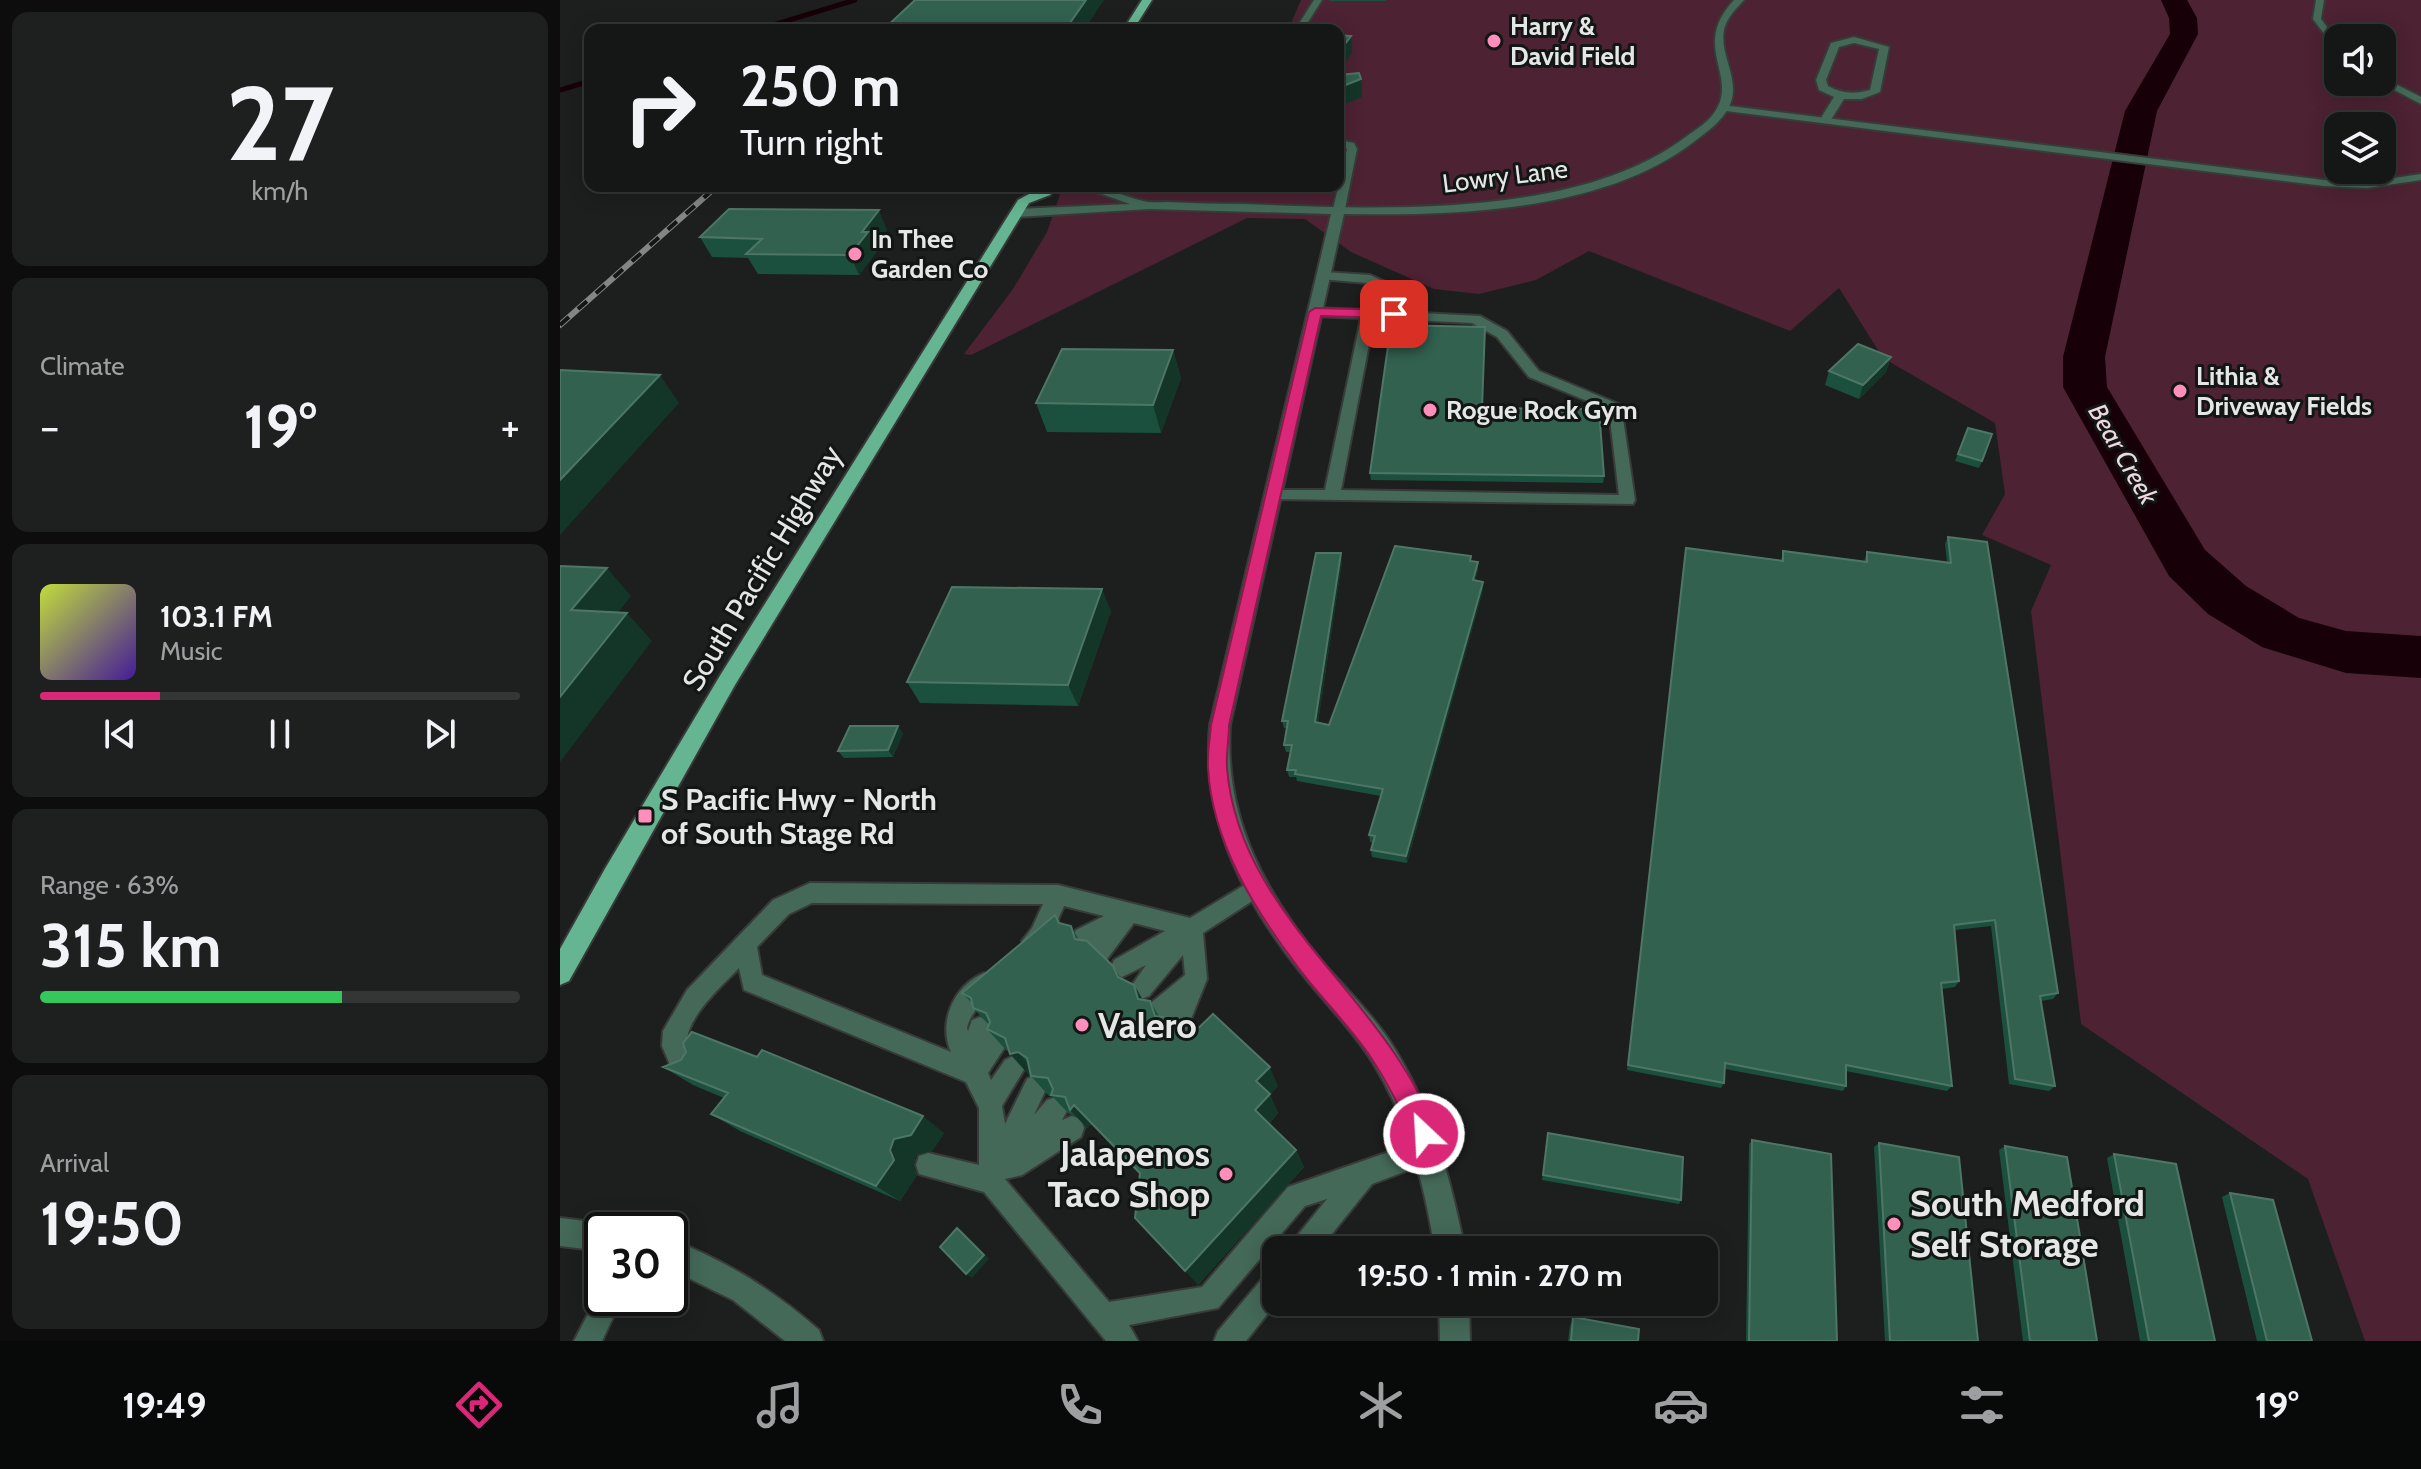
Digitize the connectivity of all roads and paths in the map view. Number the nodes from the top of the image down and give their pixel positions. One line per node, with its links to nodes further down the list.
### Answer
1 (1147, 0): 5 (main road)
2 (1318, 0): 6 (lane)
3 (1739, 0): 11 (street)
4 (2320, 0): 7 (lane)
5 (1132, 24)
6 (1303, 24)
7 (2324, 29)
8 (2396, 88): 10 (lane)
9 (1841, 95): 9 (street); 12 (street)
10 (2421, 101)
11 (1722, 108): 12 (lane); 21 (street, Lowry Lane)
12 (1825, 121): 14 (lane)
13 (1344, 144): 15 (lane)
14 (2421, 177)
15 (1344, 186)
16 (1046, 192): 19 (main road, South Pacific Highway)
17 (1105, 192): 20 (street, Lowry Lane)
18 (1343, 192): 21 (lane)
19 (1020, 200): 20 (street, Lowry Lane); 35 (main road, South Pacific Highway)
20 (1149, 205): 21 (street, Lowry Lane)
21 (1339, 209): 22 (street)
22 (1324, 276): 23 (street); 25 (lane)
23 (1315, 312): 24 (lane); 26 (street)
24 (1368, 314): 25 (lane); 27 (lane)
25 (1394, 314): 27 (lane)
26 (1273, 495): 27 (lane); 28 (street)
27 (1332, 495)
28 (1256, 887): 31 (lane); 45 (street)
29 (1058, 895): 30 (lane); 33 (lane); 41 (lane)
30 (1130, 914): 31 (lane); 32 (lane)
31 (1192, 928): 34 (lane); 36 (lane); 37 (lane)
32 (1091, 944)
33 (746, 945): 40 (lane); 41 (lane)
34 (1122, 967)
35 (560, 973)
36 (1141, 988)
37 (1169, 1018)
38 (987, 1036): 41 (lane)
39 (1013, 1068): 43 (lane)
40 (700, 1069)
41 (973, 1073): 43 (lane)
42 (1035, 1087): 48 (lane)
43 (990, 1104): 48 (lane)
44 (1064, 1119): 48 (lane)
45 (1429, 1150): 47 (lane); 52 (street)
46 (928, 1165): 48 (lane)
47 (1363, 1175): 51 (lane); 56 (lane)
48 (991, 1181): 56 (lane)
49 (560, 1232): 50 (street)
50 (584, 1235)
51 (1313, 1236)
52 (1447, 1236)
53 (688, 1260): 59 (street)
54 (1262, 1299): 61 (lane)
55 (600, 1316): 58 (lane)
56 (1103, 1316): 60 (lane)
57 (1454, 1316): 62 (street)
58 (588, 1341)
59 (808, 1341)
60 (1124, 1341)
61 (1228, 1341)
62 (1455, 1341)

